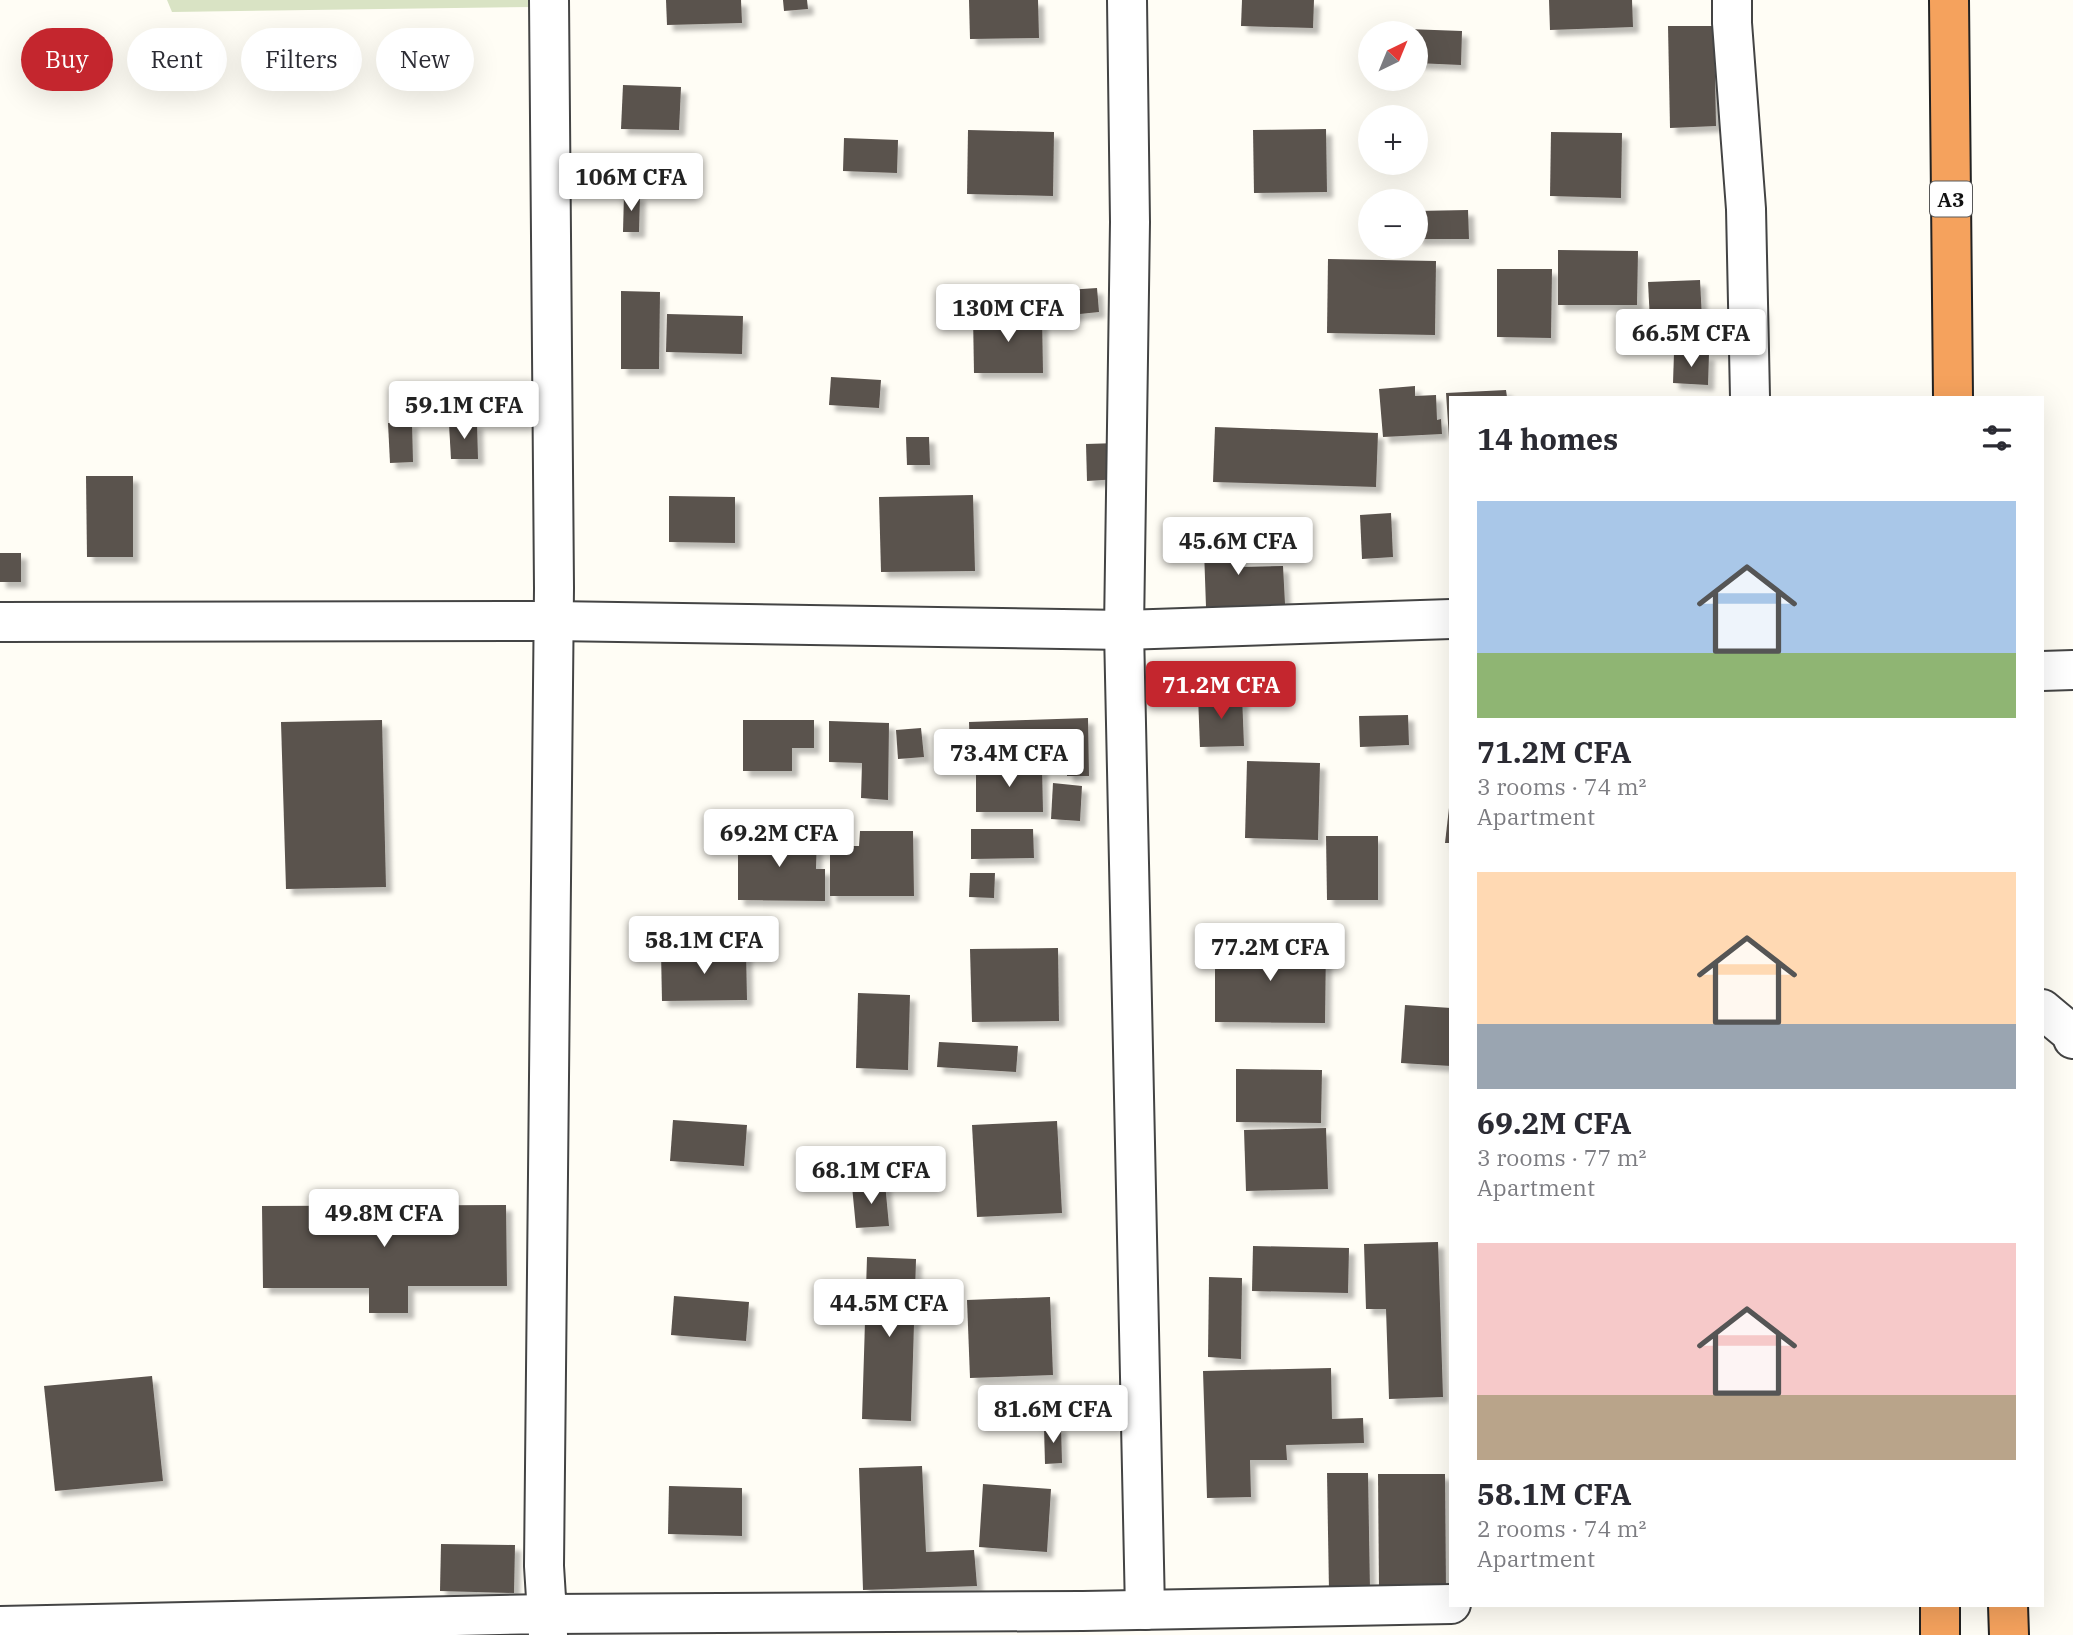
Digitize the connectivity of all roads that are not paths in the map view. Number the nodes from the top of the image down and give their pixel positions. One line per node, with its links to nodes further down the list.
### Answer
1 (550, 0): 8 (street)
2 (1127, 0): 10 (street)
3 (1732, 0): 5 (street)
4 (1949, 0): 6 (highway, A3)
5 (1750, 396)
6 (1953, 396)
7 (1449, 619): 10 (street)
8 (553, 621): 9 (street); 10 (street); 19 (street)
9 (0, 622)
10 (1124, 630): 18 (street)
11 (2073, 670): 12 (street)
12 (2044, 671)
13 (2044, 1011): 14 (street)
14 (2073, 1039)
15 (1449, 1604): 18 (street)
16 (1940, 1607): 21 (highway)
17 (2008, 1607): 22 (highway)
18 (1144, 1610): 19 (street)
19 (547, 1625): 20 (street)
20 (0, 1626)
21 (1941, 1635)
22 (2009, 1635)

